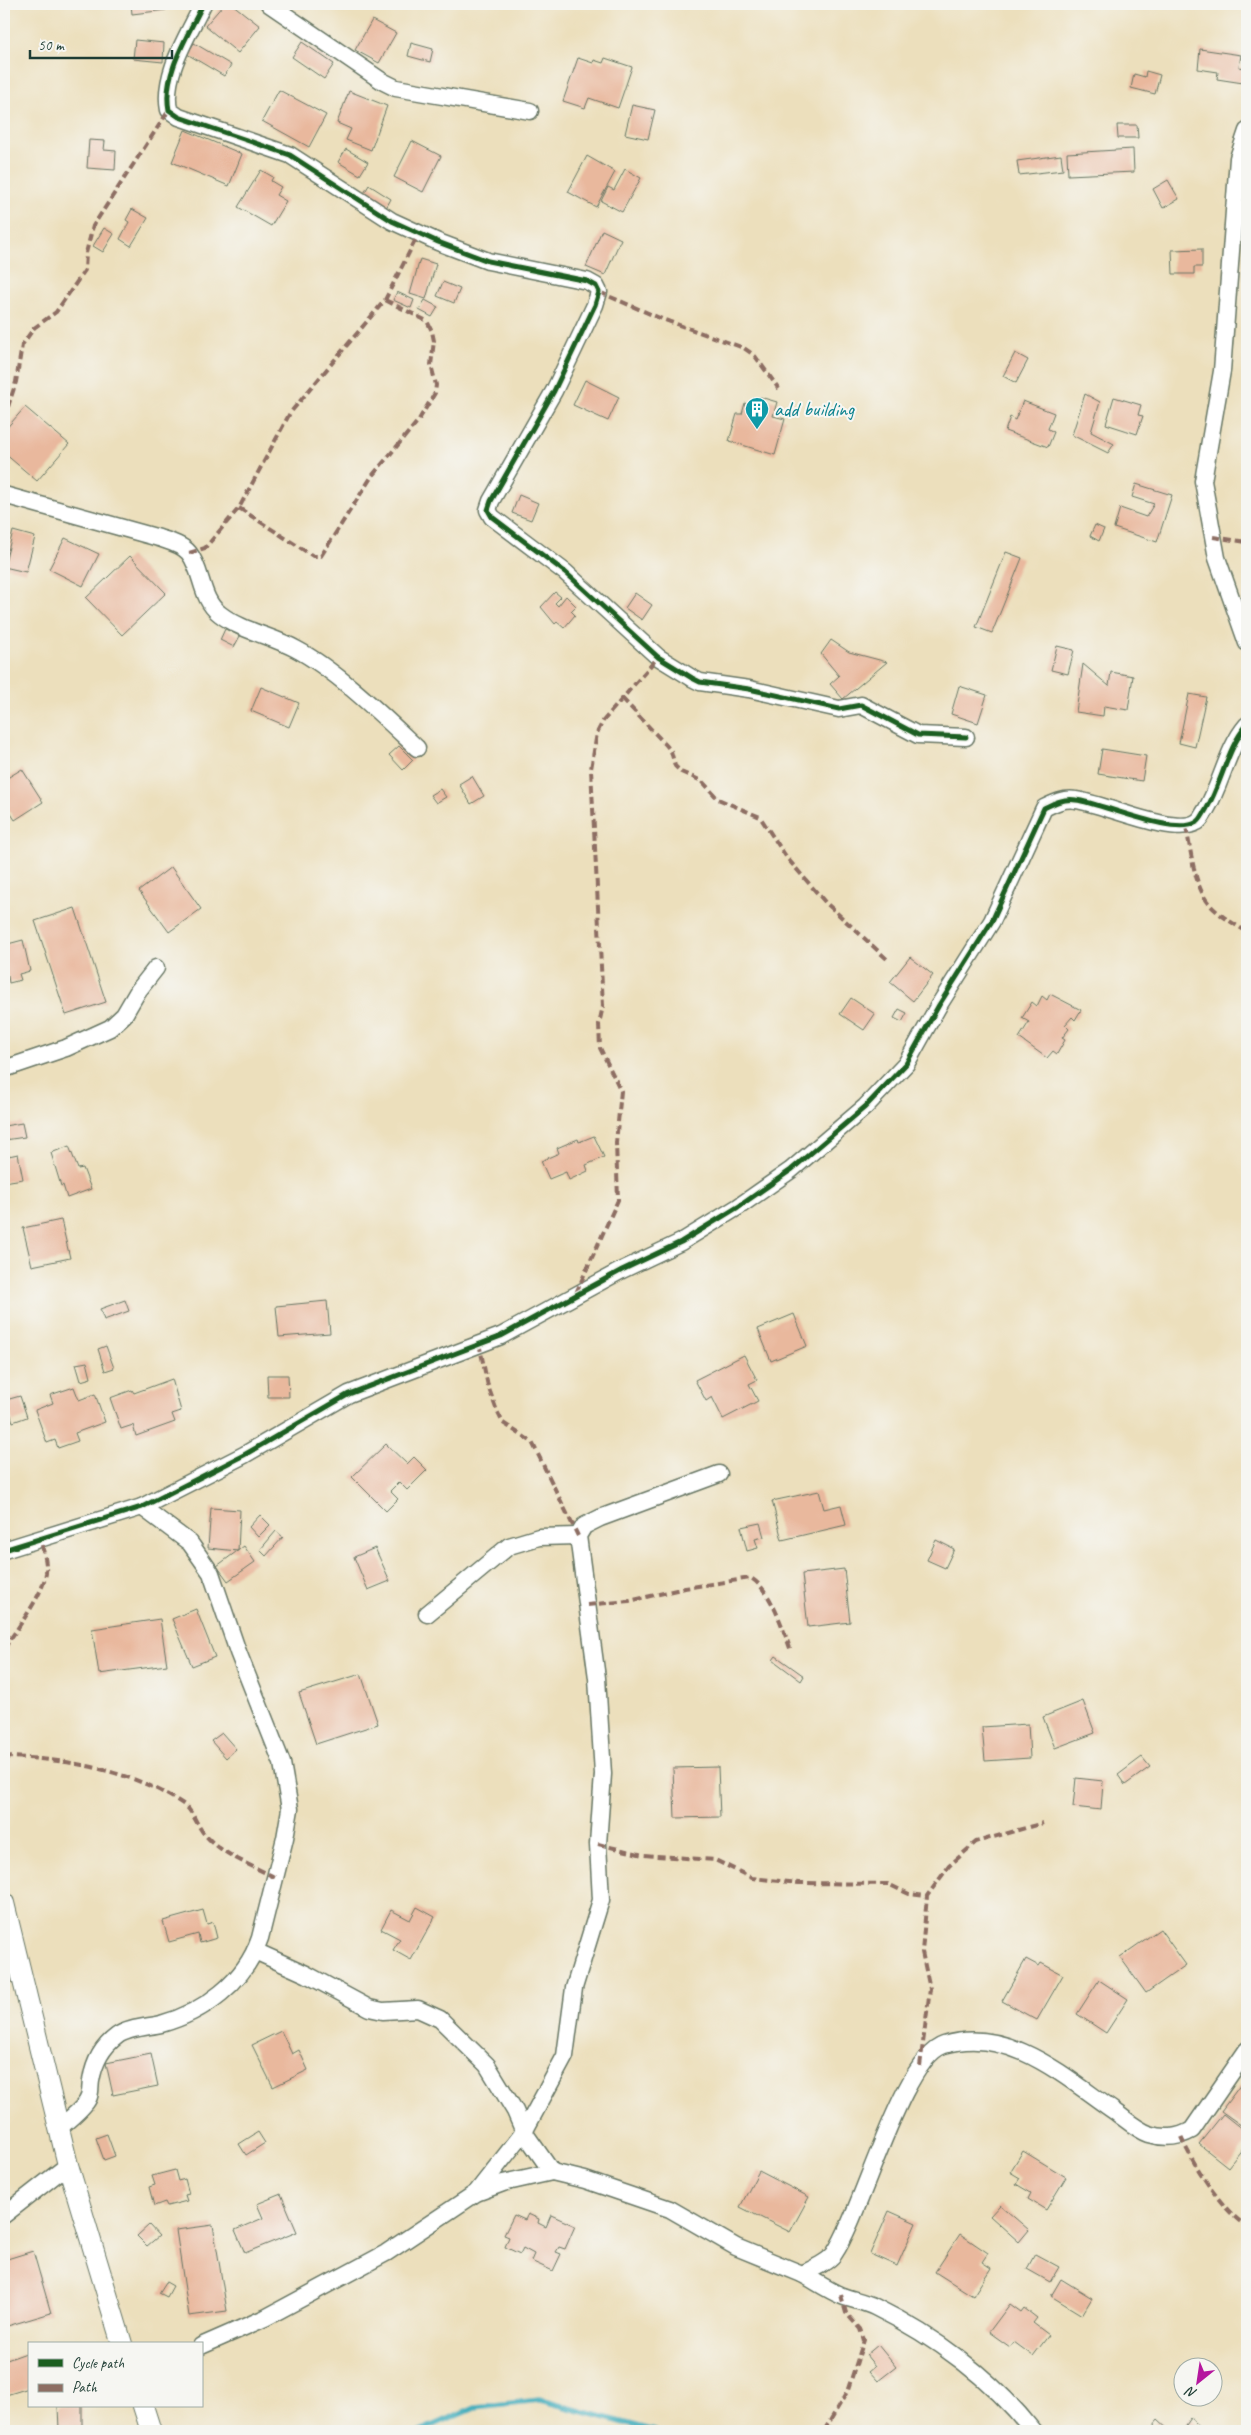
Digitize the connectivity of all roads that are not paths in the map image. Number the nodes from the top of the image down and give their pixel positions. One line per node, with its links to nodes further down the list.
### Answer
1 (202, 4): 8 (street)
2 (269, 4): 3 (street)
3 (530, 111)
4 (1247, 131): 6 (street)
5 (4, 495): 9 (street)
6 (1247, 643)
7 (1247, 725): 13 (street)
8 (966, 737)
9 (417, 748)
10 (156, 968): 11 (street)
11 (4, 1069)
12 (719, 1474): 14 (street)
13 (142, 1507): 15 (street); 18 (street)
14 (578, 1536): 16 (street); 21 (street)
15 (4, 1550)
16 (427, 1614)
17 (4, 1902): 20 (street)
18 (256, 1951): 20 (street); 21 (street)
19 (1247, 2050): 26 (street)
20 (59, 2128): 22 (street)
21 (524, 2132): 23 (street); 24 (street)
22 (68, 2165): 25 (street); 27 (street)
23 (552, 2172): 24 (street); 26 (street)
24 (476, 2193): 28 (street)
25 (4, 2215)
26 (802, 2274): 31 (street)
27 (121, 2342)
28 (202, 2346)
29 (144, 2408): 30 (street)
30 (151, 2431)
31 (1033, 2431)

